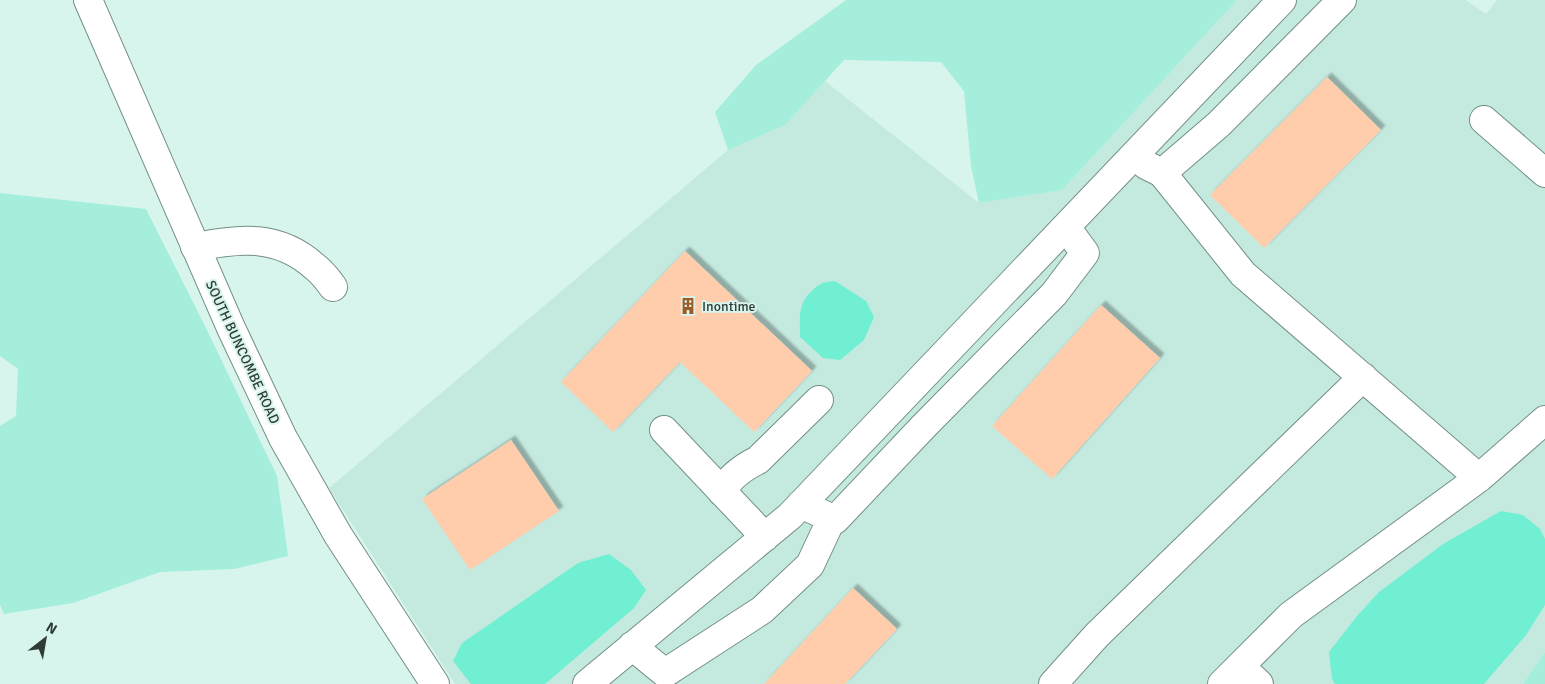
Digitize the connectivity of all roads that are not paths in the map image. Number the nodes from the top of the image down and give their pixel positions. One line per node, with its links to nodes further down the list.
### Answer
1 (88, 0): 9 (main road, SOUTH BUNCOMBE ROAD)
2 (1282, 0): 5 (main road)
3 (1342, 0): 6 (main road)
4 (1484, 120): 7 (main road)
5 (1132, 157): 6 (main road); 8 (main road)
6 (1162, 173): 11 (main road)
7 (1545, 174)
8 (1066, 226): 17 (main road); 18 (main road)
9 (196, 247): 10 (main road); 22 (main road, SOUTH BUNCOMBE ROAD)
10 (333, 287)
11 (1363, 377): 15 (main road); 24 (main road)
12 (819, 400): 16 (main road)
13 (1545, 420): 15 (main road)
14 (664, 430): 16 (main road)
15 (1479, 478): 21 (main road)
16 (722, 492): 19 (main road)
17 (802, 504): 18 (main road); 19 (main road)
18 (832, 518): 20 (main road)
19 (765, 537): 20 (main road)
20 (632, 646): 23 (main road)
21 (1240, 678)
22 (435, 684)
23 (587, 684)
24 (1053, 684)

